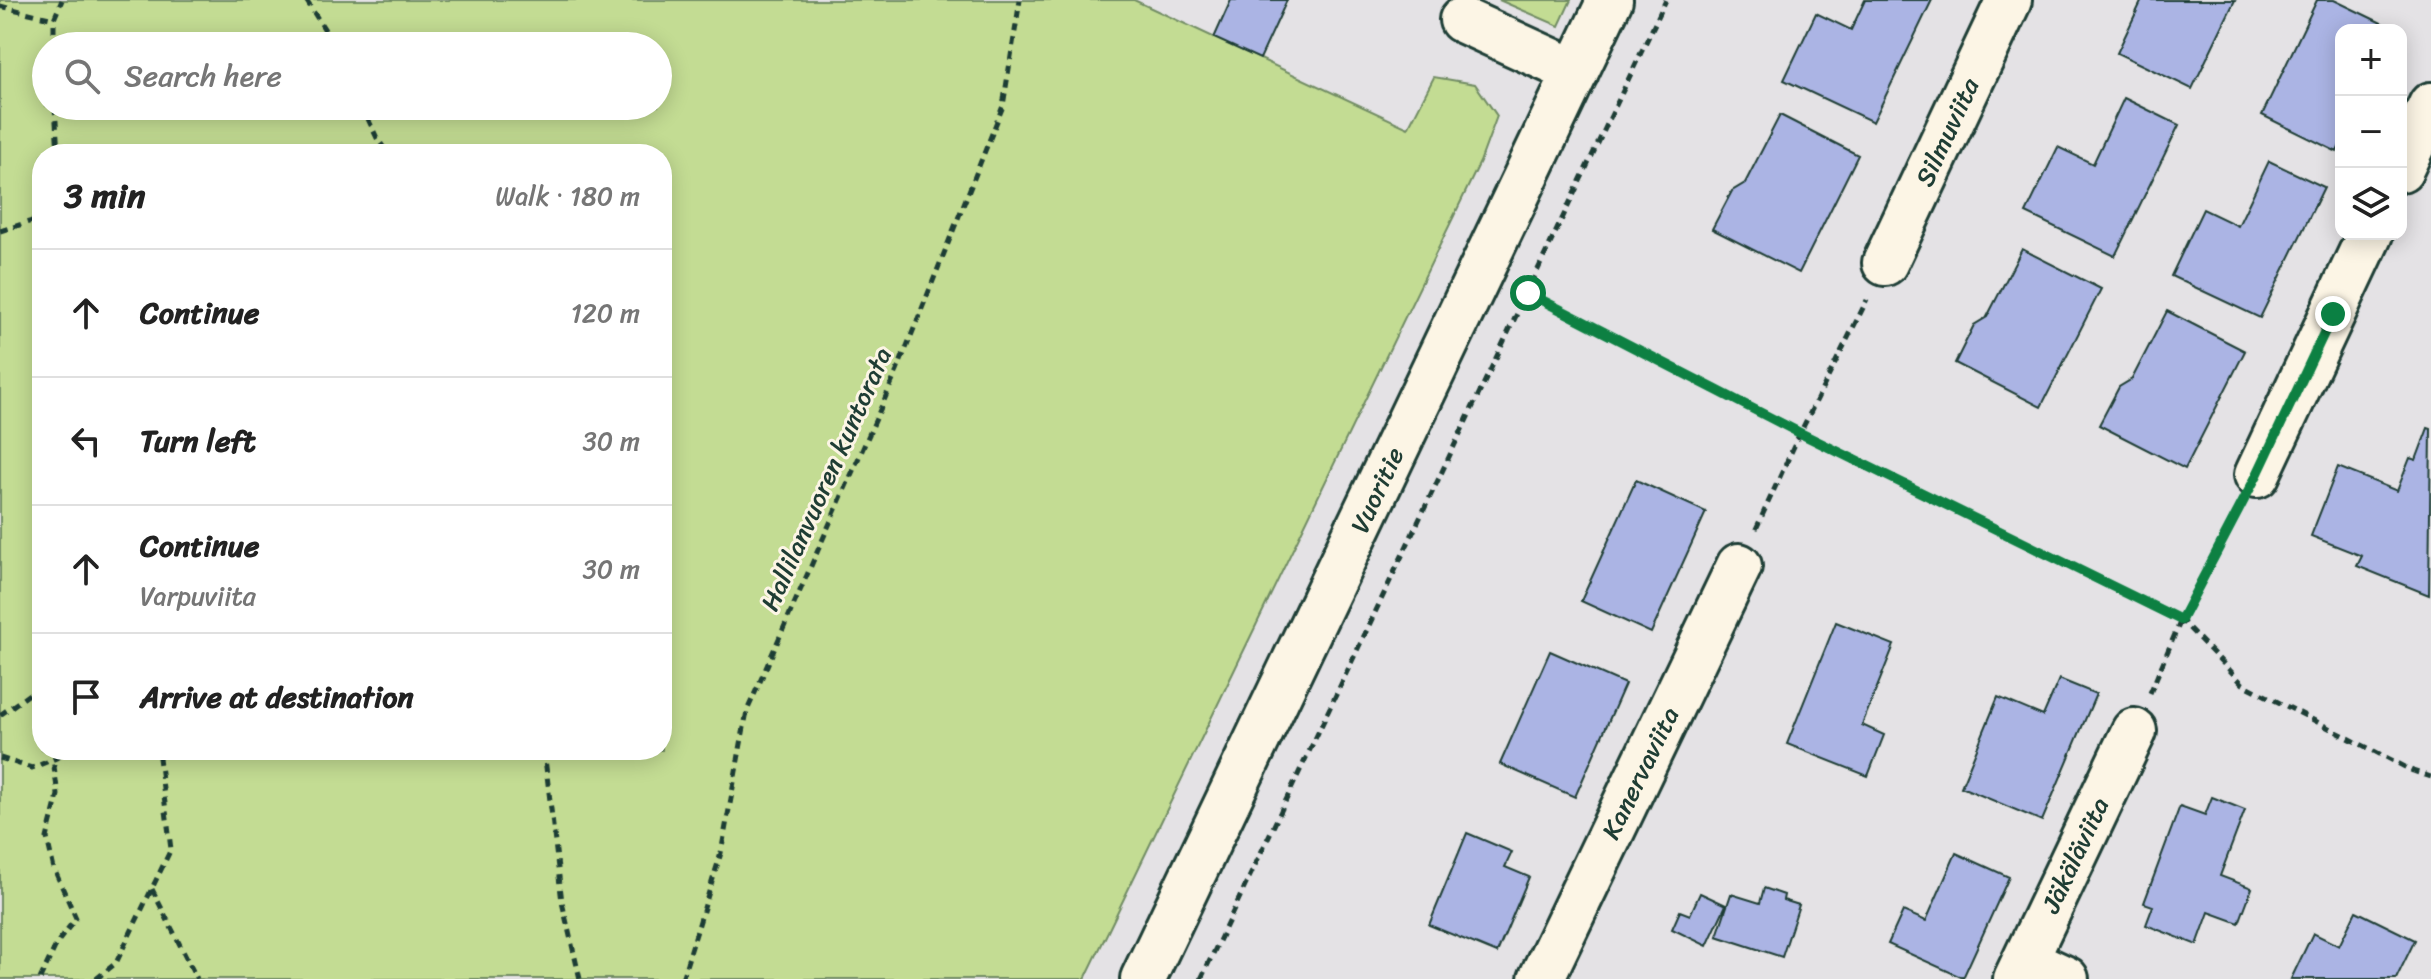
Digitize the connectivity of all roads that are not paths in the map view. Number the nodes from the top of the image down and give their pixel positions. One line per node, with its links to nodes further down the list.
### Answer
1 (1610, 0): 4 (street, Vuoritie)
2 (2009, 0): 8 (street, Silmuviita)
3 (1462, 20): 4 (street)
4 (1576, 72): 13 (street, Vuoritie)
5 (2431, 105): 6 (street)
6 (2401, 168)
7 (2367, 240): 9 (street)
8 (1885, 263)
9 (2257, 475)
10 (1739, 566): 14 (street, Kanervaviita)
11 (2134, 731): 12 (street, Jäkäläviita)
12 (2021, 969): 15 (street)
13 (1143, 979)
14 (1541, 979)
15 (2066, 979)

